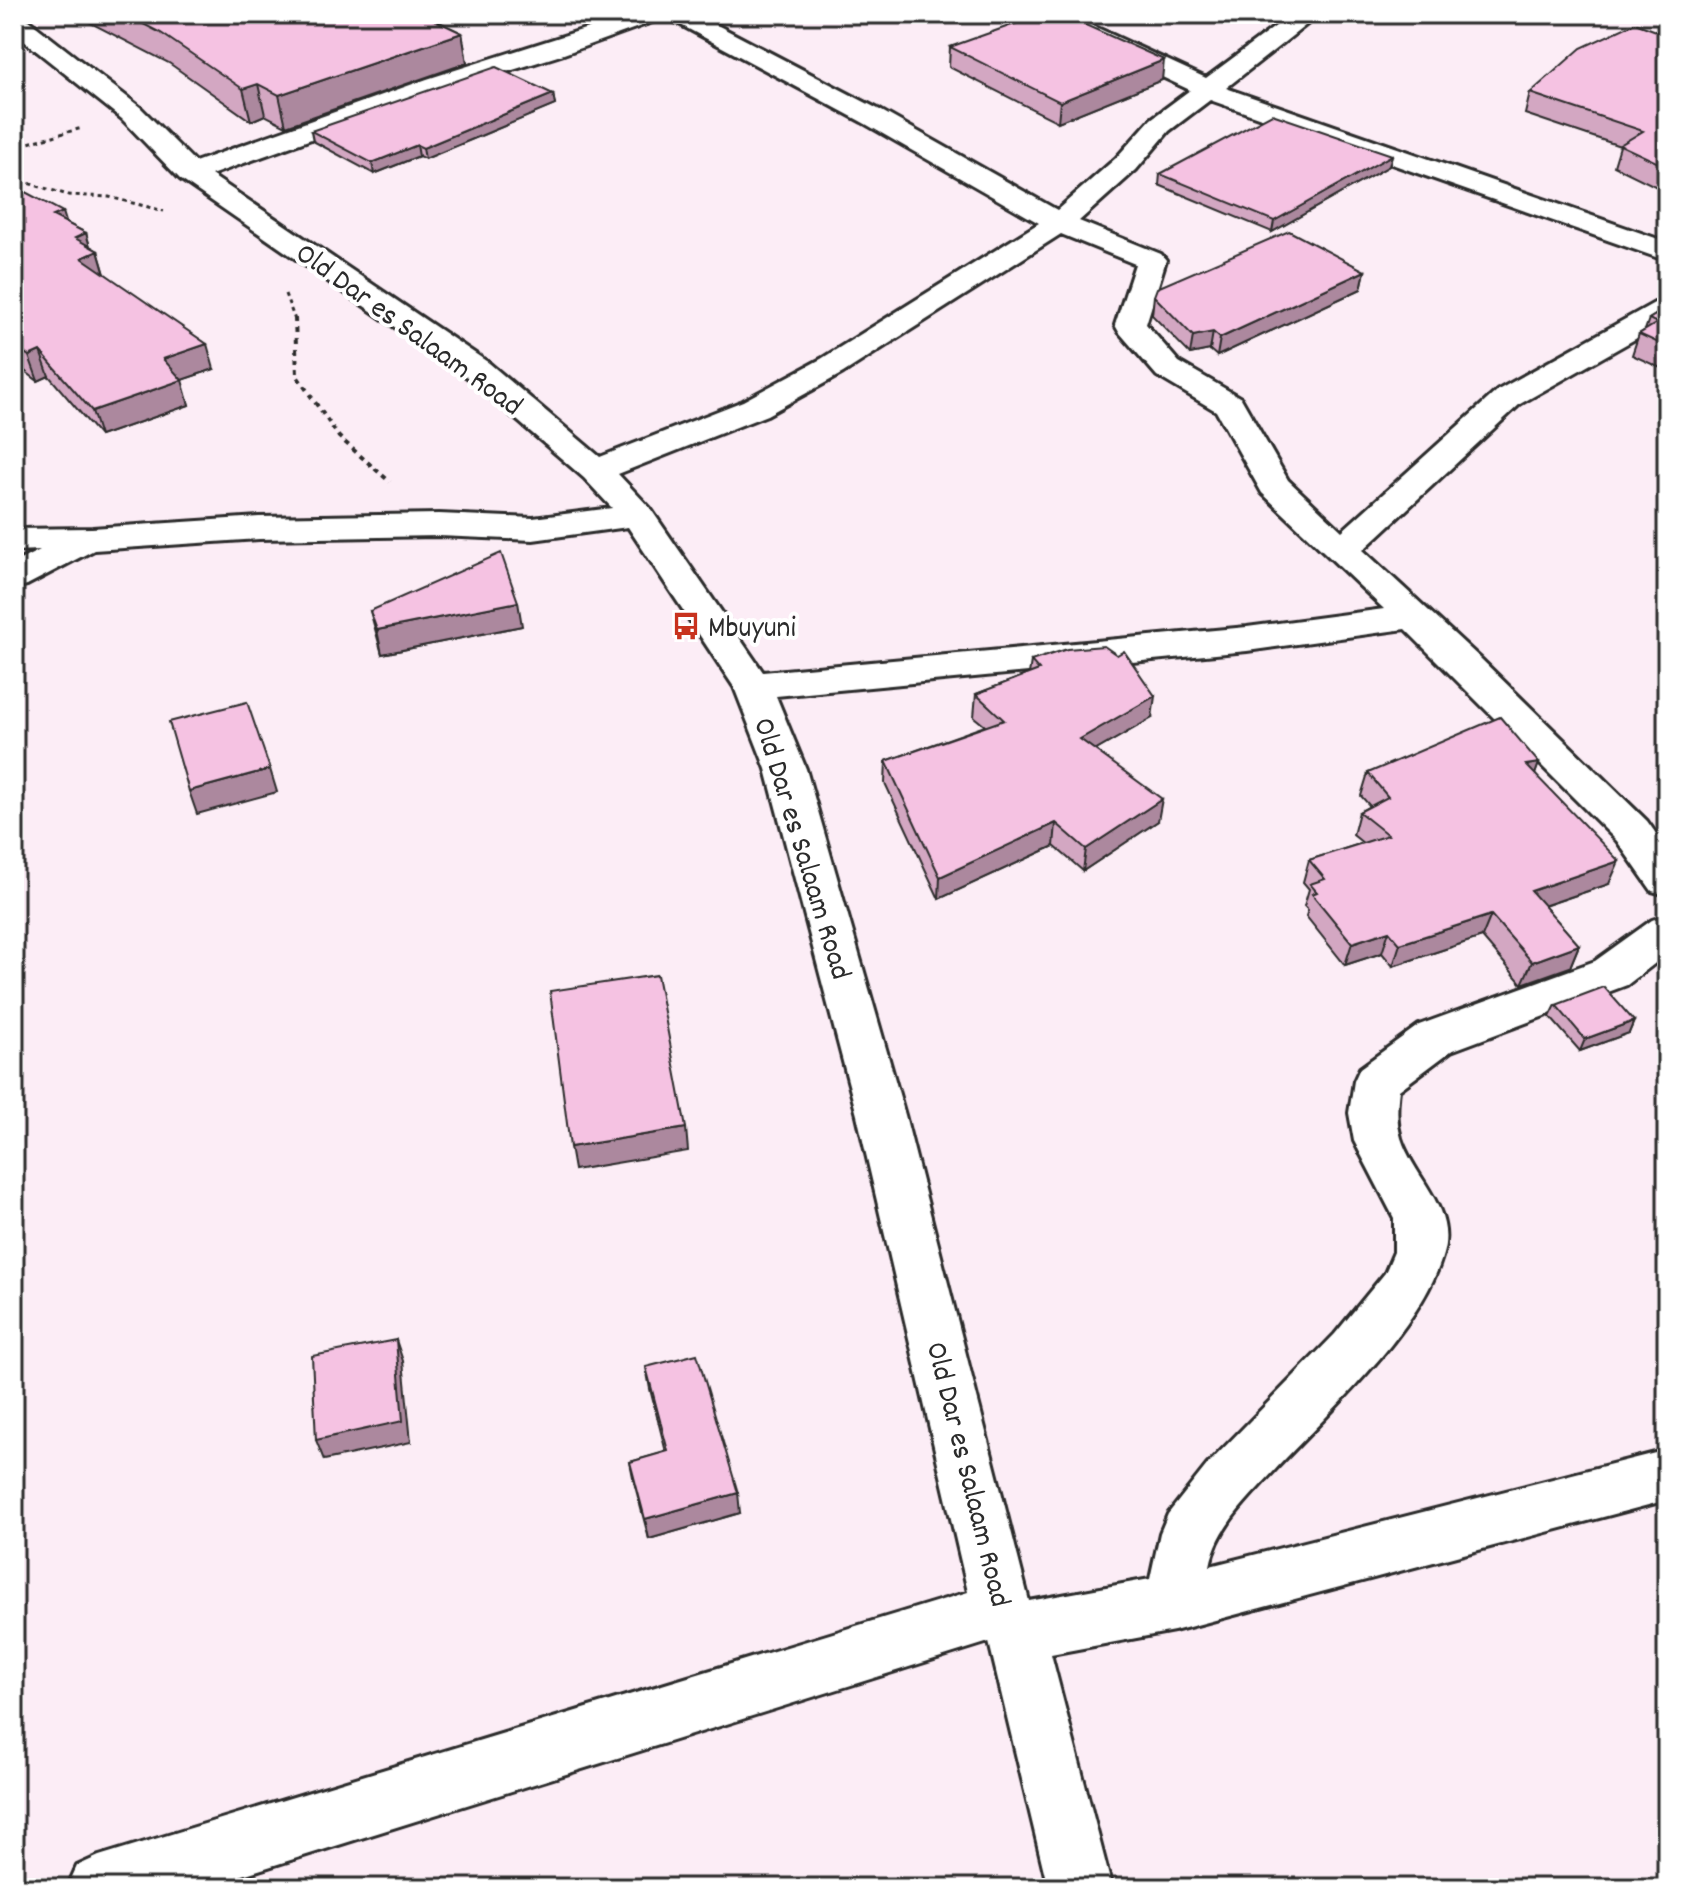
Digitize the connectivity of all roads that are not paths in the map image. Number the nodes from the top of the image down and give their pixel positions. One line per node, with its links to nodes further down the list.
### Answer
1 (656, 14): 9 (street)
2 (677, 14): 7 (street)
3 (1047, 14): 8 (street)
4 (1308, 14): 8 (street)
5 (737, 15): 7 (street)
6 (14, 21): 9 (street, Old Dar es Salaam Road)
7 (718, 36): 10 (street)
8 (1207, 89): 10 (street); 11 (street)
9 (190, 173): 13 (street, Old Dar es Salaam Road)
10 (1059, 223): 13 (street); 17 (street)
11 (1667, 252)
12 (1667, 308): 17 (street)
13 (596, 471): 14 (street, Old Dar es Salaam Road)
14 (638, 515): 15 (street); 20 (street, Old Dar es Salaam Road)
15 (92, 539): 16 (street); 18 (street)
16 (14, 540)
17 (1343, 549): 19 (street)
18 (14, 577)
19 (1411, 617): 20 (street); 21 (street)
20 (753, 686): 25 (street, Old Dar es Salaam Road)
21 (1667, 880)
22 (1667, 931): 24 (street)
23 (1667, 1475): 24 (street)
24 (1174, 1603): 25 (street)
25 (1009, 1621): 26 (street); 27 (street, Old Dar es Salaam Road)
26 (99, 1888)
27 (1080, 1888)

